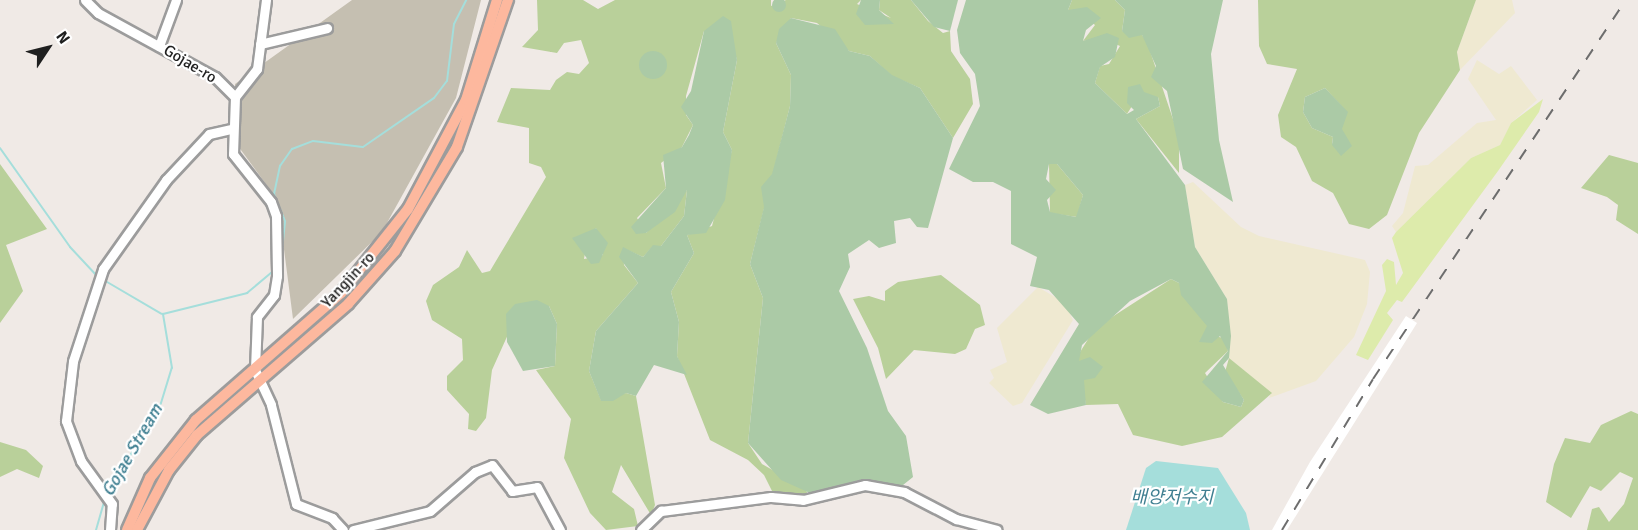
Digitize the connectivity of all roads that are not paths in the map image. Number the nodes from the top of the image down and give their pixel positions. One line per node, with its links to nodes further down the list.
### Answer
1 (85, 0): 8 (street, Gojae-ro)
2 (176, 0): 8 (street)
3 (266, 0): 7 (street)
4 (497, 0): 11 (main road, Yangjin-ro)
5 (508, 0): 11 (main road, Yangjin-ro)
6 (327, 28): 7 (street)
7 (260, 44): 9 (street)
8 (159, 46): 9 (street, Gojae-ro)
9 (235, 97): 10 (street)
10 (231, 129): 11 (street); 12 (street)
11 (257, 376): 13 (main road, Yangjin-ro); 14 (main road, Yangjin-ro); 15 (street)
12 (110, 530)
13 (127, 530)
14 (137, 530)
15 (343, 530)
16 (353, 530): 17 (street)
17 (560, 530)
18 (641, 530): 19 (street)
19 (996, 530)

